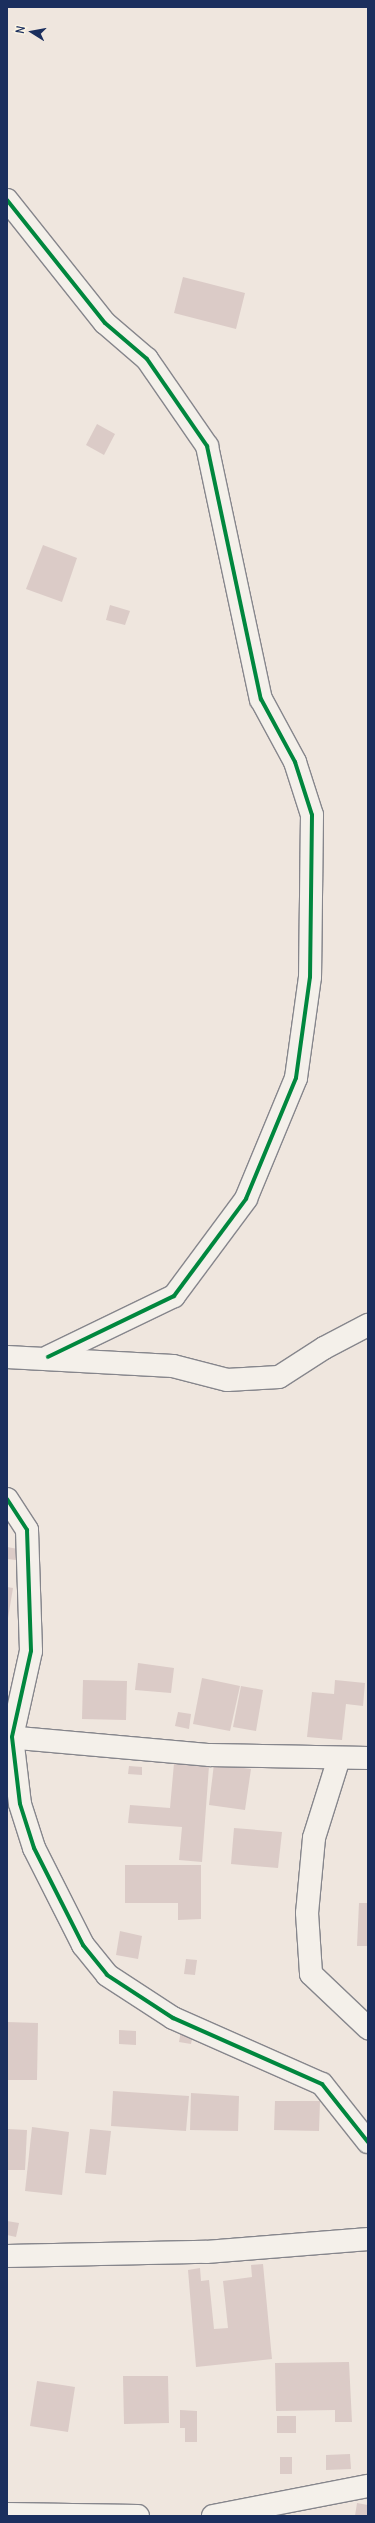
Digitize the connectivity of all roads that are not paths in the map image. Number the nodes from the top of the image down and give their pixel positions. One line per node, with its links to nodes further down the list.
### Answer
1 (7, 200): 4 (street)
2 (368, 1325): 4 (street)
3 (7, 1356): 4 (street)
4 (48, 1357)
5 (7, 1499): 6 (street)
6 (9, 1737): 7 (street); 10 (street)
7 (340, 1758): 8 (street); 9 (street)
8 (368, 1758)
9 (368, 2028)
10 (368, 2142)
11 (368, 2239): 12 (street)
12 (7, 2256)
13 (368, 2486): 16 (street)
14 (7, 2514): 15 (street)
15 (138, 2516)
16 (213, 2516)

